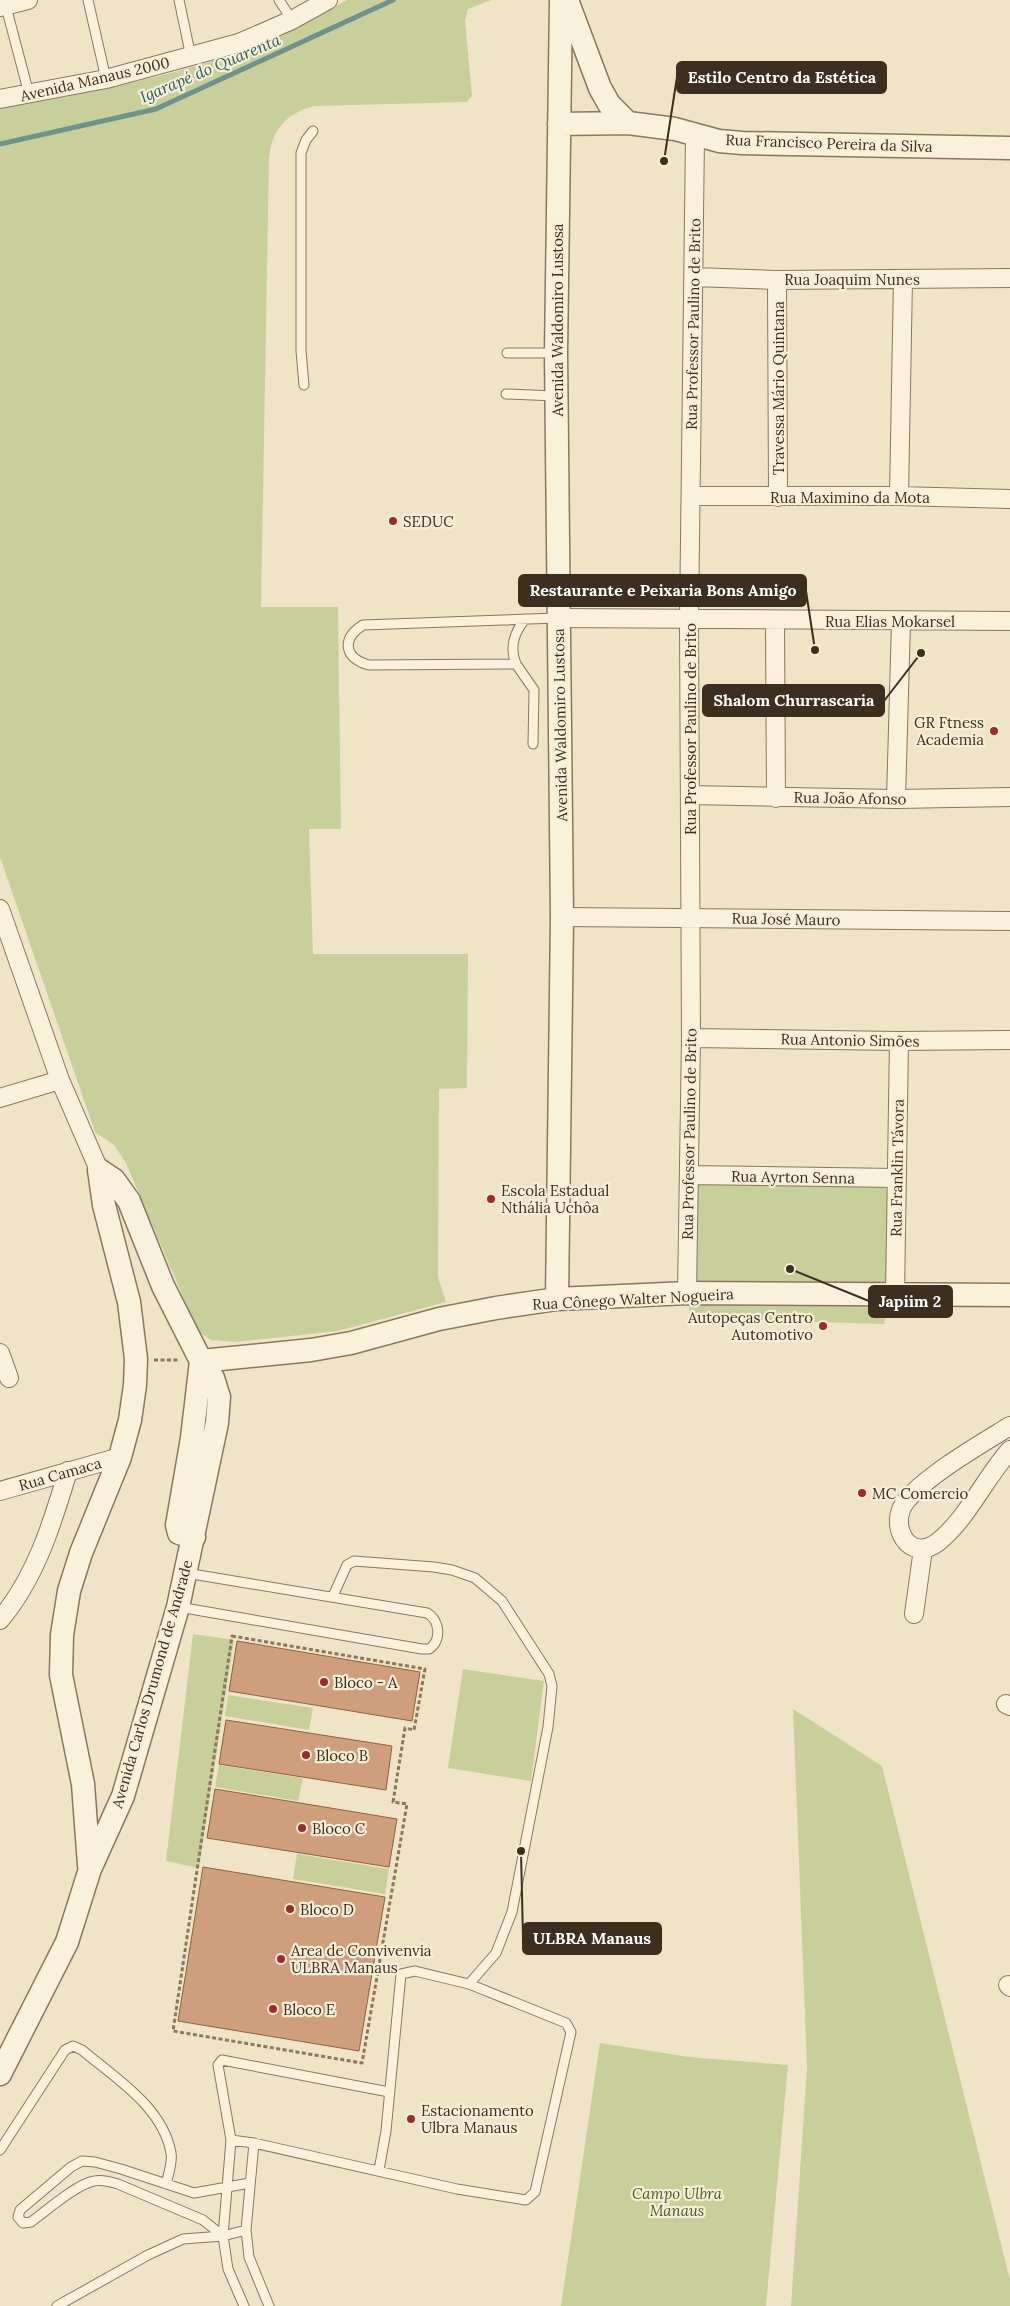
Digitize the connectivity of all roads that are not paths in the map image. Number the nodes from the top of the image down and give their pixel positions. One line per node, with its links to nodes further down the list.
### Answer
1 (28, 0): 8 (street)
2 (88, 0): 11 (lane)
3 (179, 0): 10 (lane)
4 (280, 0): 9 (lane)
5 (328, 0): 9 (street, Avenida Manaus 2000)
6 (561, 0): 15 (street, Avenida Waldomiro Lustosa)
7 (567, 0): 14 (street)
8 (4, 4): 12 (lane)
9 (292, 20): 10 (street, Avenida Manaus 2000)
10 (191, 56): 11 (street, Avenida Manaus 2000)
11 (106, 79): 12 (street, Avenida Manaus 2000)
12 (28, 94): 13 (street, Avenida Manaus 2000)
13 (0, 99)
14 (628, 123): 15 (street, Rua Francisco Pereira da Silva); 17 (street, Rua Francisco Pereira da Silva)
15 (559, 124): 24 (street, Avenida Waldomiro Lustosa)
16 (313, 131): 25 (lane)
17 (695, 136): 18 (street, Rua Francisco Pereira da Silva); 19 (street, Rua Professor Paulino de Brito)
18 (1010, 148)
19 (694, 277): 22 (street, Rua Joaquim Nunes); 28 (street, Rua Professor Paulino de Brito)
20 (1010, 278): 21 (street, Rua Joaquim Nunes)
21 (902, 279): 22 (street, Rua Joaquim Nunes); 29 (street)
22 (778, 280): 30 (street, Travessa Mário Quintana)
23 (507, 353): 24 (lane)
24 (556, 353): 27 (street, Avenida Waldomiro Lustosa)
25 (304, 385)
26 (506, 394): 27 (lane)
27 (557, 396): 32 (street, Avenida Waldomiro Lustosa)
28 (691, 496): 30 (street, Rua Maximino da Mota); 34 (street, Rua Professor Paulino de Brito)
29 (899, 496): 30 (street, Rua Maximino da Mota); 31 (street, Rua Maximino da Mota)
30 (778, 497)
31 (1010, 500)
32 (559, 618): 33 (lane); 34 (street, Rua Elias Mokarsel); 45 (street, Avenida Waldomiro Lustosa)
33 (525, 619): 38 (lane); 38 (lane)
34 (689, 620): 35 (street, Rua Elias Mokarsel); 40 (street, Rua Professor Paulino de Brito)
35 (774, 620): 36 (street, Rua Elias Mokarsel); 42 (street)
36 (901, 622): 37 (street, Rua Elias Mokarsel); 43 (street)
37 (1010, 622)
38 (516, 664): 39 (lane)
39 (533, 744)
40 (690, 795): 42 (street, Rua João Afonso); 46 (street, Rua Professor Paulino de Brito)
41 (1010, 797): 43 (street, Rua João Afonso)
42 (776, 798): 43 (street, Rua João Afonso)
43 (896, 799)
44 (0, 909): 51 (street, Avenida Carlos Drumond de Andrade)
45 (562, 917): 46 (street, Rua José Mauro); 59 (street, Avenida Waldomiro Lustosa)
46 (690, 919): 47 (street, Rua José Mauro); 48 (street, Rua Professor Paulino de Brito)
47 (1010, 922)
48 (691, 1038): 50 (street, Rua Antonio Simões); 54 (street, Rua Professor Paulino de Brito)
49 (1010, 1040): 50 (street, Rua Antonio Simões)
50 (898, 1041): 55 (street, Rua Franklin Távora)
51 (60, 1080): 52 (street); 53 (street, Avenida Carlos Drumond de Andrade)
52 (0, 1098)
53 (99, 1170): 61 (street, Avenida Carlos Drumond de Andrade); 65 (street, Avenida Carlos Drumond de Andrade)
54 (689, 1176): 55 (street, Rua Ayrton Senna); 56 (street, Rua Professor Paulino de Brito)
55 (896, 1178): 57 (street, Rua Franklin Távora)
56 (687, 1293): 57 (street, Rua Cônego Walter Nogueira); 59 (street, Rua Cônego Walter Nogueira)
57 (895, 1295): 58 (street, Rua Cônego Walter Nogueira)
58 (1010, 1295)
59 (557, 1299): 61 (street, Rua Cônego Walter Nogueira)
60 (0, 1353): 62 (street)
61 (202, 1361): 69 (street, Avenida Carlos Drumond de Andrade)
62 (9, 1378)
63 (1010, 1426): 68 (street)
64 (1010, 1450): 68 (street)
65 (120, 1457): 66 (street, Rua Camaca); 74 (street, Avenida Carlos Drumond de Andrade)
66 (68, 1471): 67 (street, Rua Camaca); 73 (street)
67 (0, 1491)
68 (923, 1549): 72 (street)
69 (186, 1573): 70 (lane); 71 (street, Avenida Carlos Drumond de Andrade)
70 (333, 1596): 71 (lane); 75 (lane)
71 (178, 1607): 74 (street, Avenida Carlos Drumond de Andrade)
72 (914, 1614)
73 (0, 1620)
74 (90, 1869): 76 (street, Avenida Carlos Drumond de Andrade)
75 (469, 1984): 77 (lane); 81 (lane)
76 (0, 2074)
77 (389, 2092): 78 (lane); 81 (lane)
78 (231, 2140): 79 (lane); 84 (lane)
79 (254, 2143): 81 (lane); 82 (lane)
80 (0, 2150): 83 (lane)
81 (379, 2170)
82 (250, 2183): 84 (lane); 85 (lane)
83 (166, 2184): 84 (lane); 86 (lane)
84 (229, 2186): 86 (lane)
85 (246, 2230): 86 (lane); 89 (lane)
86 (223, 2236): 87 (lane); 88 (lane)
87 (57, 2306)
88 (244, 2306)
89 (270, 2306)

